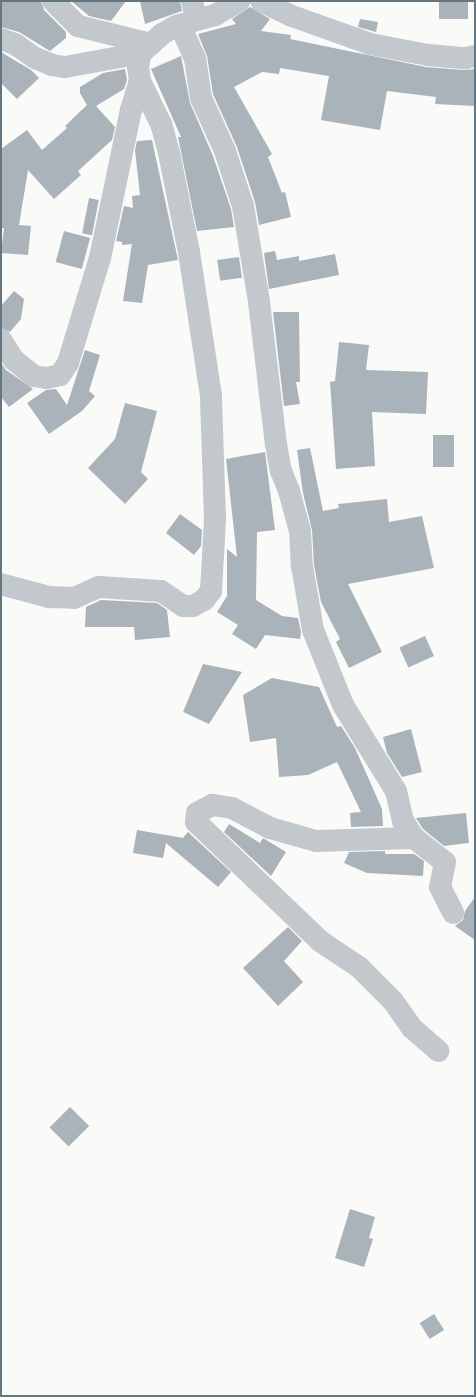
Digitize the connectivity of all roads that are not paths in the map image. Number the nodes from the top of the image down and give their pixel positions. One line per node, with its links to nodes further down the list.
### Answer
1 (53, 1): 6 (street)
2 (239, 1): 4 (street)
3 (261, 1): 7 (street)
4 (189, 15): 6 (street); 11 (street)
5 (1, 39): 6 (street)
6 (146, 48): 8 (street)
7 (475, 56)
8 (140, 81): 9 (street); 10 (street)
9 (1, 340)
10 (1, 584)
11 (414, 838): 12 (street); 13 (street)
12 (452, 913)
13 (438, 1052)

